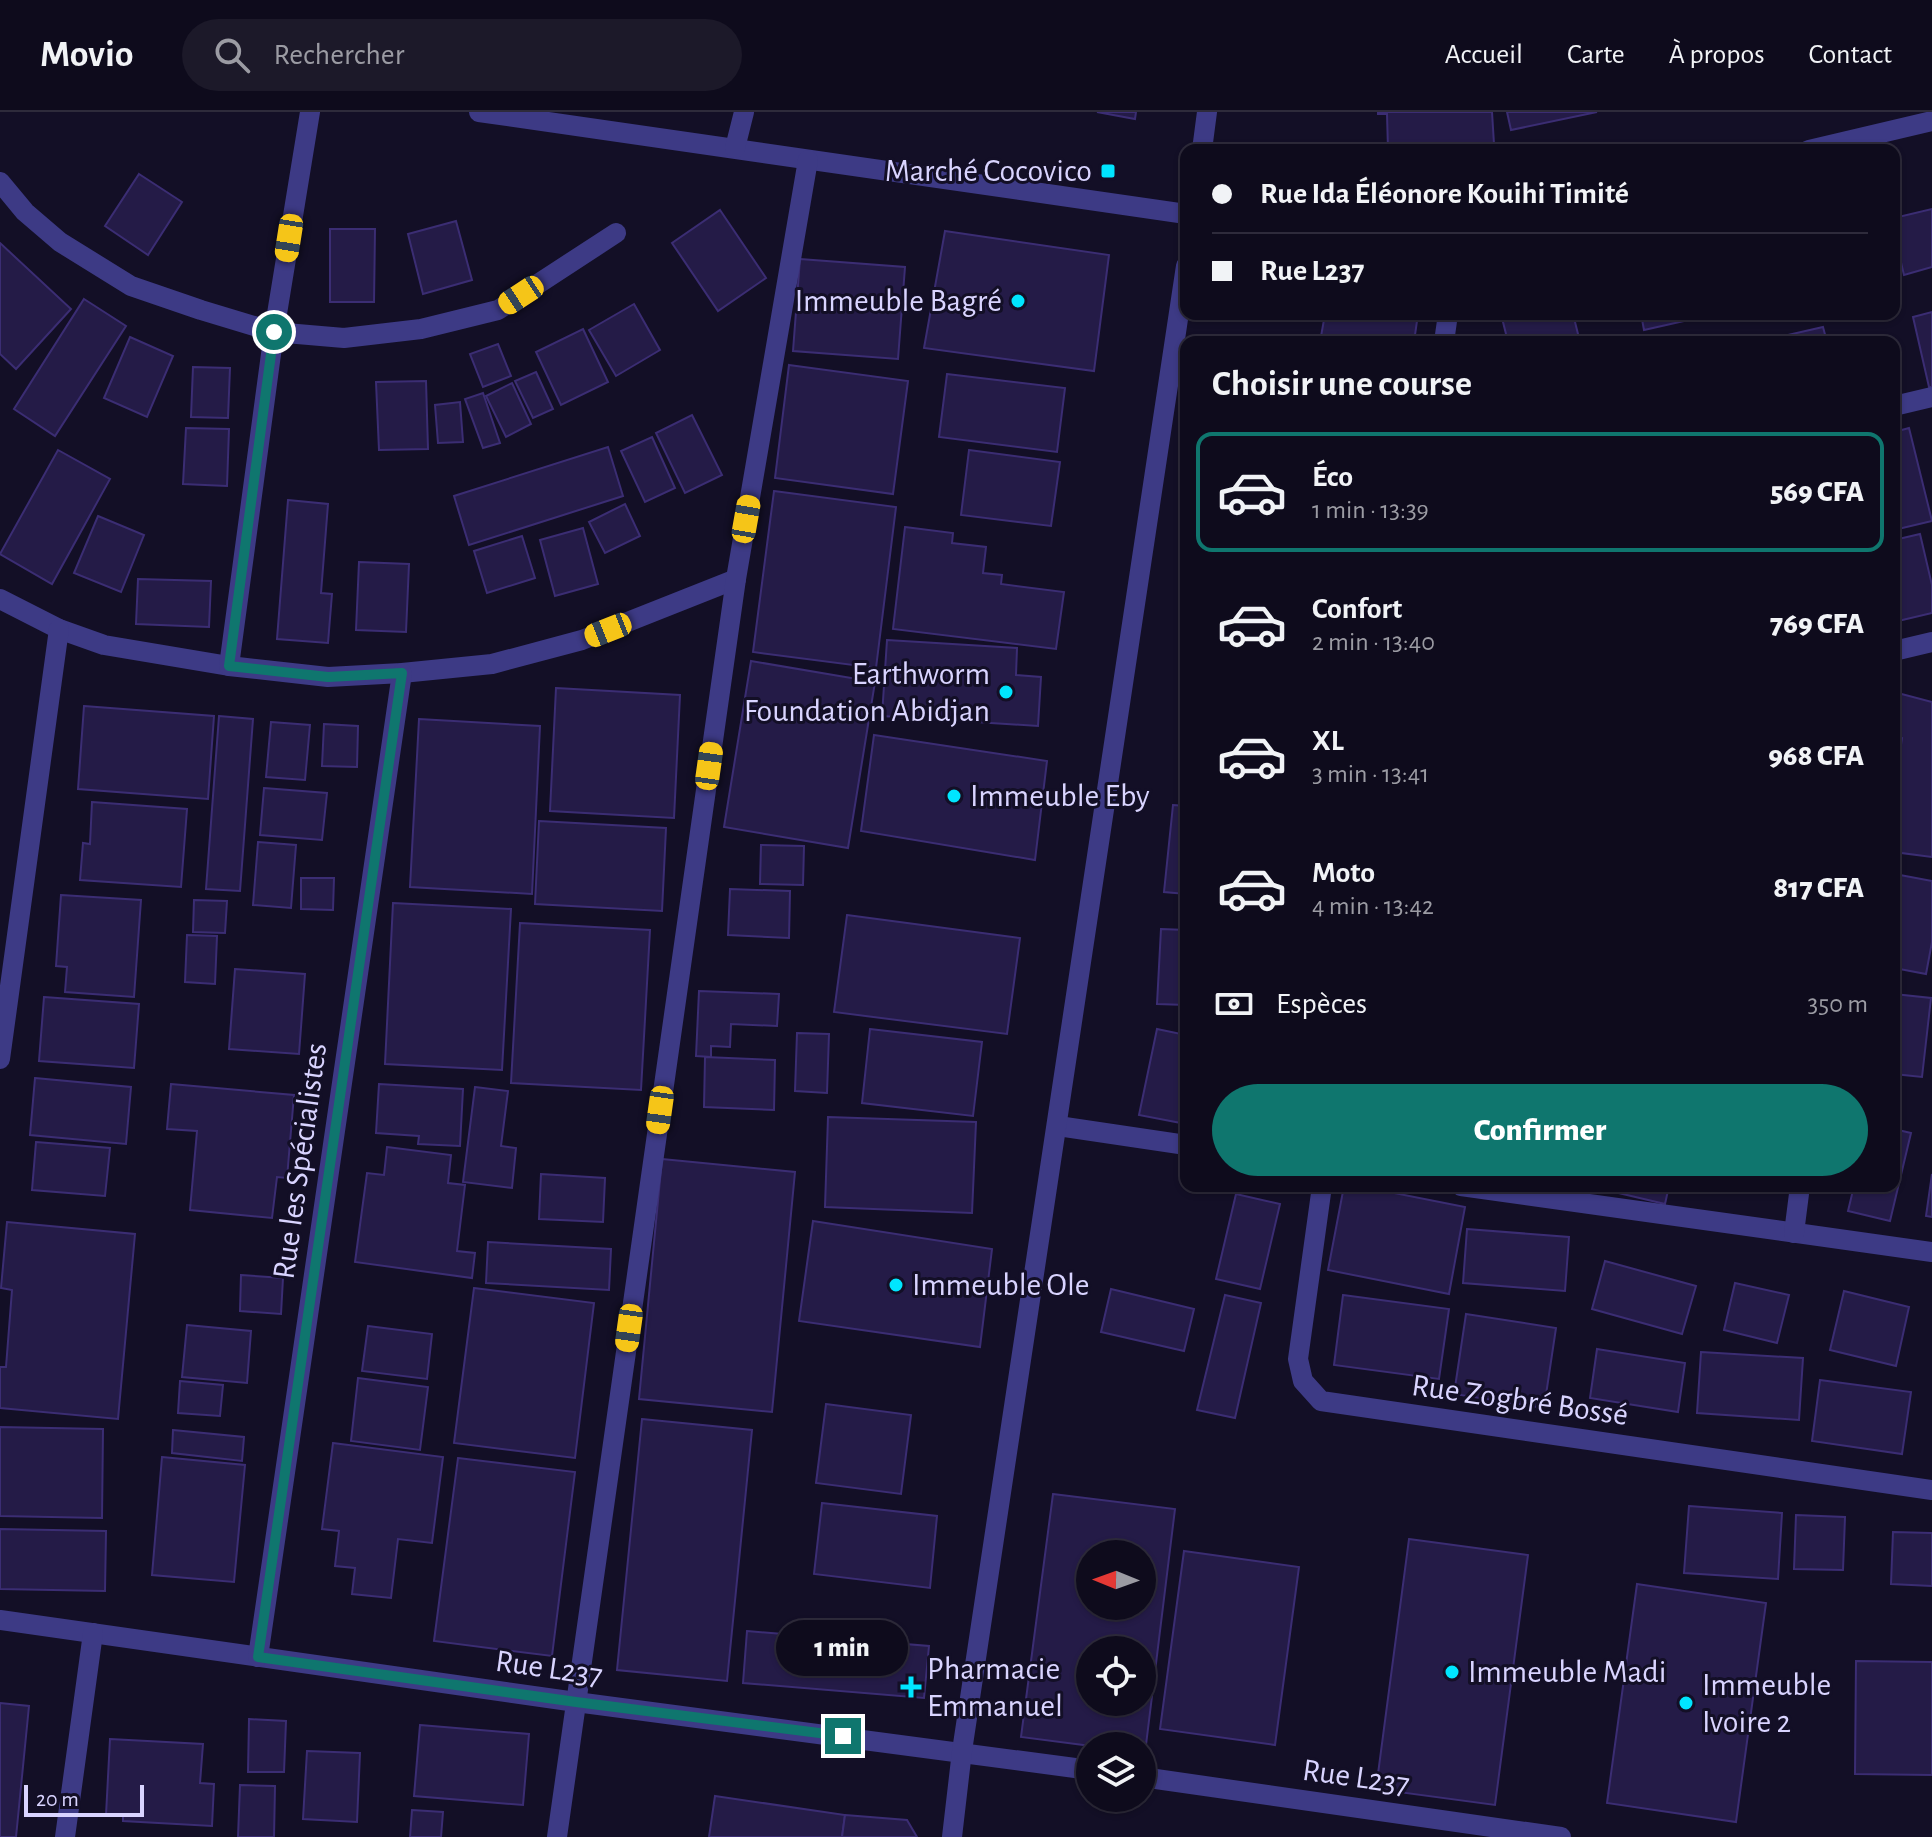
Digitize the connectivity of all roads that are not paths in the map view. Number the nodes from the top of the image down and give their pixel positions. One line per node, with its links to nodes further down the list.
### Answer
1 (310, 112): 14 (street)
2 (479, 112): 8 (street)
3 (744, 112): 8 (street)
4 (1207, 112): 6 (street)
5 (1932, 121): 7 (street)
6 (1203, 144)
7 (1834, 144)
8 (735, 148): 9 (street)
9 (808, 160): 11 (street); 17 (street)
10 (0, 182): 14 (street)
11 (1180, 213)
12 (616, 233): 14 (street)
13 (1180, 306): 25 (street)
14 (274, 332): 22 (street)
15 (1932, 397): 16 (street)
16 (1900, 405)
17 (736, 579): 23 (street); 36 (street)
18 (0, 599): 19 (street)
19 (59, 629): 22 (street); 24 (street)
20 (1932, 642): 21 (street)
21 (1900, 650)
22 (229, 666): 23 (street)
23 (402, 673): 35 (street, Rue les Spécialistes)
24 (0, 1059)
25 (1058, 1126): 26 (street); 37 (street)
26 (1180, 1144)
27 (1321, 1192): 32 (street, Rue Zogbré Bossé)
28 (1799, 1192): 30 (street)
29 (1559, 1193): 30 (street)
30 (1794, 1233): 31 (street)
31 (1932, 1252)
32 (1932, 1490)
33 (0, 1620): 34 (street, Rue L237)
34 (93, 1633): 35 (street, Rue L237); 40 (street)
35 (258, 1657): 36 (street, Rue L237)
36 (576, 1702): 37 (street, Rue L237); 41 (street)
37 (962, 1751): 38 (street, Rue L237); 42 (street)
38 (1076, 1768)
39 (1156, 1779): 43 (street, Rue L237)
40 (65, 1837)
41 (557, 1837)
42 (952, 1837)
43 (1561, 1837)

